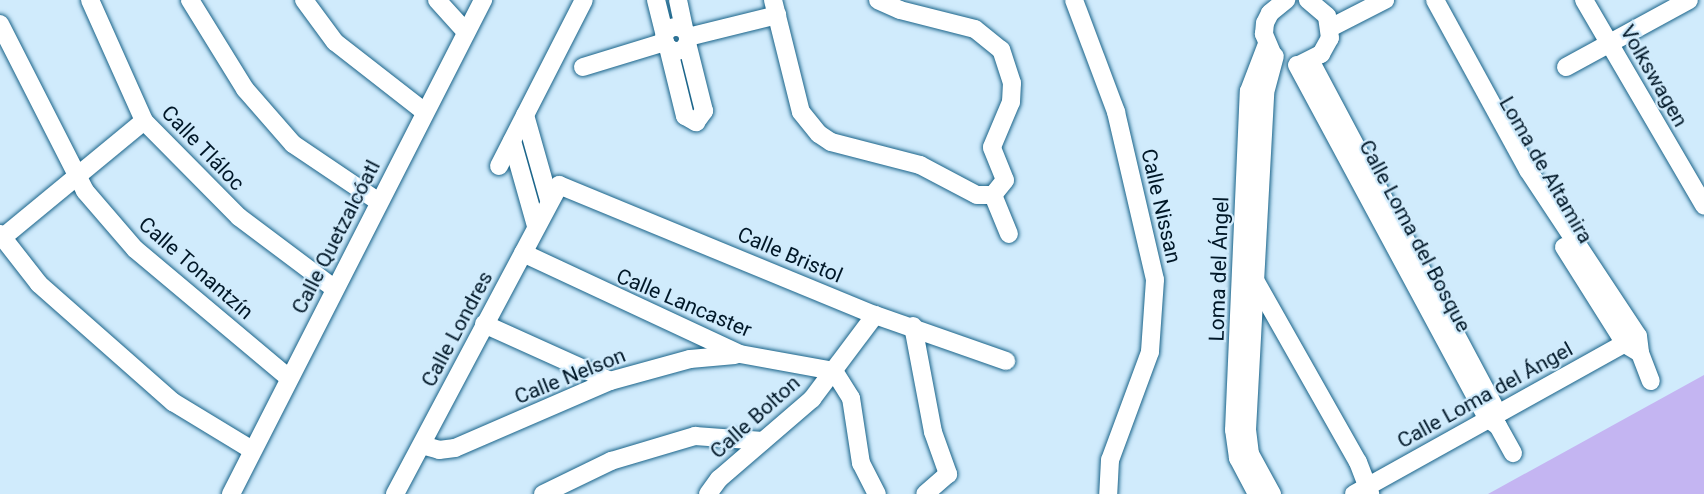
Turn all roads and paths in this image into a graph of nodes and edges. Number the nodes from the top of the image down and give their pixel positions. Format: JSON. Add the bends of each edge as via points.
{"nodes":[{"id":1,"x":90,"y":0,"type":"edge"},
{"id":2,"x":190,"y":0,"type":"edge"},
{"id":3,"x":304,"y":0,"type":"edge"},
{"id":4,"x":438,"y":0,"type":"edge"},
{"id":5,"x":483,"y":0,"type":"edge"},
{"id":6,"x":584,"y":0,"type":"edge"},
{"id":7,"x":656,"y":0,"type":"edge"},
{"id":8,"x":678,"y":0,"type":"edge"},
{"id":9,"x":878,"y":0,"type":"edge"},
{"id":10,"x":1074,"y":0,"type":"edge"},
{"id":11,"x":1308,"y":0,"type":"edge"},
{"id":12,"x":1358,"y":0,"type":"edge"},
{"id":13,"x":1385,"y":0,"type":"edge"},
{"id":14,"x":1424,"y":0,"type":"edge"},
{"id":15,"x":1435,"y":0,"type":"edge"},
{"id":16,"x":1584,"y":0,"type":"edge"},
{"id":17,"x":1689,"y":0,"type":"edge"},
{"id":18,"x":1280,"y":2,"type":"edge"},
{"id":19,"x":775,"y":8,"type":"edge"},
{"id":20,"x":1329,"y":22,"type":"junction"},
{"id":21,"x":0,"y":24,"type":"edge"},
{"id":22,"x":466,"y":32,"type":"junction"},
{"id":23,"x":686,"y":36,"type":"junction"},
{"id":24,"x":666,"y":42,"type":"junction"},
{"id":25,"x":1610,"y":43,"type":"junction"},
{"id":26,"x":1271,"y":50,"type":"junction"},
{"id":27,"x":1304,"y":63,"type":"junction"},
{"id":28,"x":583,"y":67,"type":"dead end"},
{"id":29,"x":1566,"y":67,"type":"dead end"},
{"id":30,"x":425,"y":112,"type":"junction"},
{"id":31,"x":525,"y":115,"type":"junction"},
{"id":32,"x":144,"y":122,"type":"junction"},
{"id":33,"x":512,"y":141,"type":"junction"},
{"id":34,"x":499,"y":166,"type":"dead end"},
{"id":35,"x":79,"y":178,"type":"junction"},
{"id":36,"x":554,"y":193,"type":"junction"},
{"id":37,"x":993,"y":195,"type":"junction"},
{"id":38,"x":379,"y":202,"type":"junction"},
{"id":39,"x":1704,"y":205,"type":"edge"},
{"id":40,"x":536,"y":226,"type":"junction"},
{"id":41,"x":1009,"y":234,"type":"dead end"},
{"id":42,"x":1,"y":236,"type":"edge"},
{"id":43,"x":523,"y":253,"type":"junction"},
{"id":44,"x":1248,"y":282,"type":"junction"},
{"id":45,"x":335,"y":289,"type":"junction"},
{"id":46,"x":875,"y":315,"type":"junction"},
{"id":47,"x":484,"y":324,"type":"junction"},
{"id":48,"x":913,"y":326,"type":"junction"},
{"id":49,"x":694,"y":335,"type":"junction"},
{"id":50,"x":938,"y":336,"type":"junction"},
{"id":51,"x":1277,"y":339,"type":"junction"},
{"id":52,"x":1245,"y":342,"type":"junction"},
{"id":53,"x":1634,"y":344,"type":"junction"},
{"id":54,"x":740,"y":354,"type":"junction"},
{"id":55,"x":690,"y":359,"type":"junction"},
{"id":56,"x":920,"y":359,"type":"junction"},
{"id":57,"x":1006,"y":361,"type":"dead end"},
{"id":58,"x":834,"y":371,"type":"junction"},
{"id":59,"x":289,"y":378,"type":"junction"},
{"id":60,"x":610,"y":381,"type":"junction"},
{"id":61,"x":1651,"y":381,"type":"dead end"},
{"id":62,"x":1494,"y":420,"type":"junction"},
{"id":63,"x":762,"y":441,"type":"junction"},
{"id":64,"x":422,"y":445,"type":"junction"},
{"id":65,"x":252,"y":450,"type":"junction"},
{"id":66,"x":1513,"y":453,"type":"dead end"},
{"id":67,"x":1365,"y":491,"type":"edge"},
{"id":68,"x":231,"y":494,"type":"edge"},
{"id":69,"x":395,"y":494,"type":"edge"},
{"id":70,"x":543,"y":494,"type":"edge"},
{"id":71,"x":708,"y":494,"type":"edge"},
{"id":72,"x":877,"y":494,"type":"edge"},
{"id":73,"x":925,"y":494,"type":"edge"},
{"id":74,"x":1108,"y":494,"type":"edge"},
{"id":75,"x":1257,"y":494,"type":"edge"},
{"id":76,"x":1272,"y":494,"type":"edge"}],
"edges":[{"from":1,"to":32,"type":"street","name":"Calle Tláloc"},
{"from":2,"to":38,"type":"street","via":[[245,89],[293,144]]},
{"from":3,"to":30,"type":"street","via":[[335,42]]},
{"from":4,"to":22,"type":"street"},
{"from":5,"to":22,"type":"street","name":"Calle Quetzalcóatl"},
{"from":6,"to":31,"type":"street"},
{"from":7,"to":24,"type":"street"},
{"from":8,"to":23,"type":"street"},
{"from":9,"to":37,"type":"street","via":[[900,10],[975,29],[1001,50],[1009,64],[1011,102],[992,147],[1005,180]]},
{"from":10,"to":74,"type":"street","name":"Calle Nissan","via":[[1116,112],[1154,271],[1150,352],[1110,460]]},
{"from":11,"to":20,"type":"street"},
{"from":12,"to":20,"type":"street"},
{"from":13,"to":20,"type":"street"},
{"from":14,"to":53,"type":"street","name":"Loma de Altamira","via":[[1518,175]]},
{"from":15,"to":53,"type":"street","via":[[1528,170]]},
{"from":16,"to":25,"type":"street","name":"Volkswagen"},
{"from":17,"to":25,"type":"street"},
{"from":18,"to":26,"type":"street","name":"Loma del Ángel","via":[[1265,23]]},
{"from":19,"to":23,"type":"street"},
{"from":19,"to":37,"type":"street","via":[[801,112],[819,134],[831,142],[920,165],[977,195]]},
{"from":20,"to":27,"type":"street","via":[[1327,47]]},
{"from":21,"to":35,"type":"street","name":"Calle Tonantzín"},
{"from":22,"to":30,"type":"street","name":"Calle Quetzalcóatl"},
{"from":23,"to":24,"type":"street","via":[[680,50]]},
{"from":23,"to":24,"type":"street","via":[[705,111],[696,122],[685,116]]},
{"from":24,"to":28,"type":"street"},
{"from":25,"to":29,"type":"street"},
{"from":25,"to":39,"type":"street","name":"Volkswagen"},
{"from":26,"to":27,"type":"street"},
{"from":26,"to":44,"type":"street","name":"Loma del Ángel","via":[[1249,91]]},
{"from":27,"to":62,"type":"street","name":"Calle Loma del Bosque"},
{"from":30,"to":38,"type":"street","name":"Calle Quetzalcóatl"},
{"from":31,"to":33,"type":"street"},
{"from":31,"to":36,"type":"street"},
{"from":32,"to":35,"type":"street"},
{"from":32,"to":45,"type":"street","name":"Calle Tláloc","via":[[239,217]]},
{"from":33,"to":34,"type":"street"},
{"from":33,"to":40,"type":"street"},
{"from":35,"to":42,"type":"street"},
{"from":35,"to":59,"type":"street","name":"Calle Tonantzín","via":[[135,249]]},
{"from":36,"to":40,"type":"street","name":"Calle Londres"},
{"from":36,"to":46,"type":"street","name":"Calle Bristol"},
{"from":37,"to":41,"type":"street"},
{"from":38,"to":45,"type":"street","name":"Calle Quetzalcóatl"},
{"from":40,"to":43,"type":"street","name":"Calle Londres"},
{"from":42,"to":65,"type":"street","via":[[39,284],[172,402]]},
{"from":43,"to":47,"type":"street","name":"Calle Londres"},
{"from":43,"to":49,"type":"street","name":"Calle Lancaster"},
{"from":44,"to":51,"type":"street"},
{"from":44,"to":52,"type":"street","name":"Loma del Ángel"},
{"from":44,"to":67,"type":"street"},
{"from":45,"to":59,"type":"street","name":"Calle Quetzalcóatl"},
{"from":46,"to":48,"type":"street","name":"Calle Bristol"},
{"from":46,"to":58,"type":"street","name":"Calle Bolton"},
{"from":47,"to":60,"type":"street"},
{"from":47,"to":64,"type":"street","name":"Calle Londres"},
{"from":48,"to":50,"type":"street","name":"Calle Bristol"},
{"from":48,"to":56,"type":"street"},
{"from":49,"to":54,"type":"street","name":"Calle Lancaster"},
{"from":49,"to":55,"type":"street"},
{"from":50,"to":56,"type":"street"},
{"from":50,"to":57,"type":"street","name":"Calle Bristol"},
{"from":51,"to":52,"type":"street"},
{"from":51,"to":67,"type":"street"},
{"from":52,"to":75,"type":"street","name":"Loma del Ángel","via":[[1234,444]]},
{"from":52,"to":76,"type":"street","name":"Loma del Ángel","via":[[1248,443]]},
{"from":53,"to":61,"type":"street","name":"Loma de Altamira"},
{"from":53,"to":62,"type":"street","name":"Calle Loma del Ángel"},
{"from":54,"to":55,"type":"street","name":"Calle Nelson"},
{"from":54,"to":58,"type":"street","name":"Calle Lancaster"},
{"from":55,"to":60,"type":"street","name":"Calle Nelson"},
{"from":56,"to":73,"type":"street","via":[[933,432],[948,474]]},
{"from":58,"to":63,"type":"street","name":"Calle Bolton","via":[[791,420]]},
{"from":58,"to":72,"type":"street","via":[[851,398],[861,463]]},
{"from":59,"to":65,"type":"street","name":"Calle Quetzalcóatl"},
{"from":60,"to":64,"type":"street","name":"Calle Nelson","via":[[455,448],[439,450]]},
{"from":62,"to":66,"type":"street","name":"Calle Loma del Bosque"},
{"from":62,"to":67,"type":"street","name":"Calle Loma del Ángel"},
{"from":63,"to":70,"type":"street","via":[[695,436],[611,461]]},
{"from":63,"to":71,"type":"street","name":"Calle Bolton","via":[[719,479]]},
{"from":64,"to":69,"type":"street","name":"Calle Londres"},
{"from":65,"to":68,"type":"street","name":"Calle Quetzalcóatl"}]}
